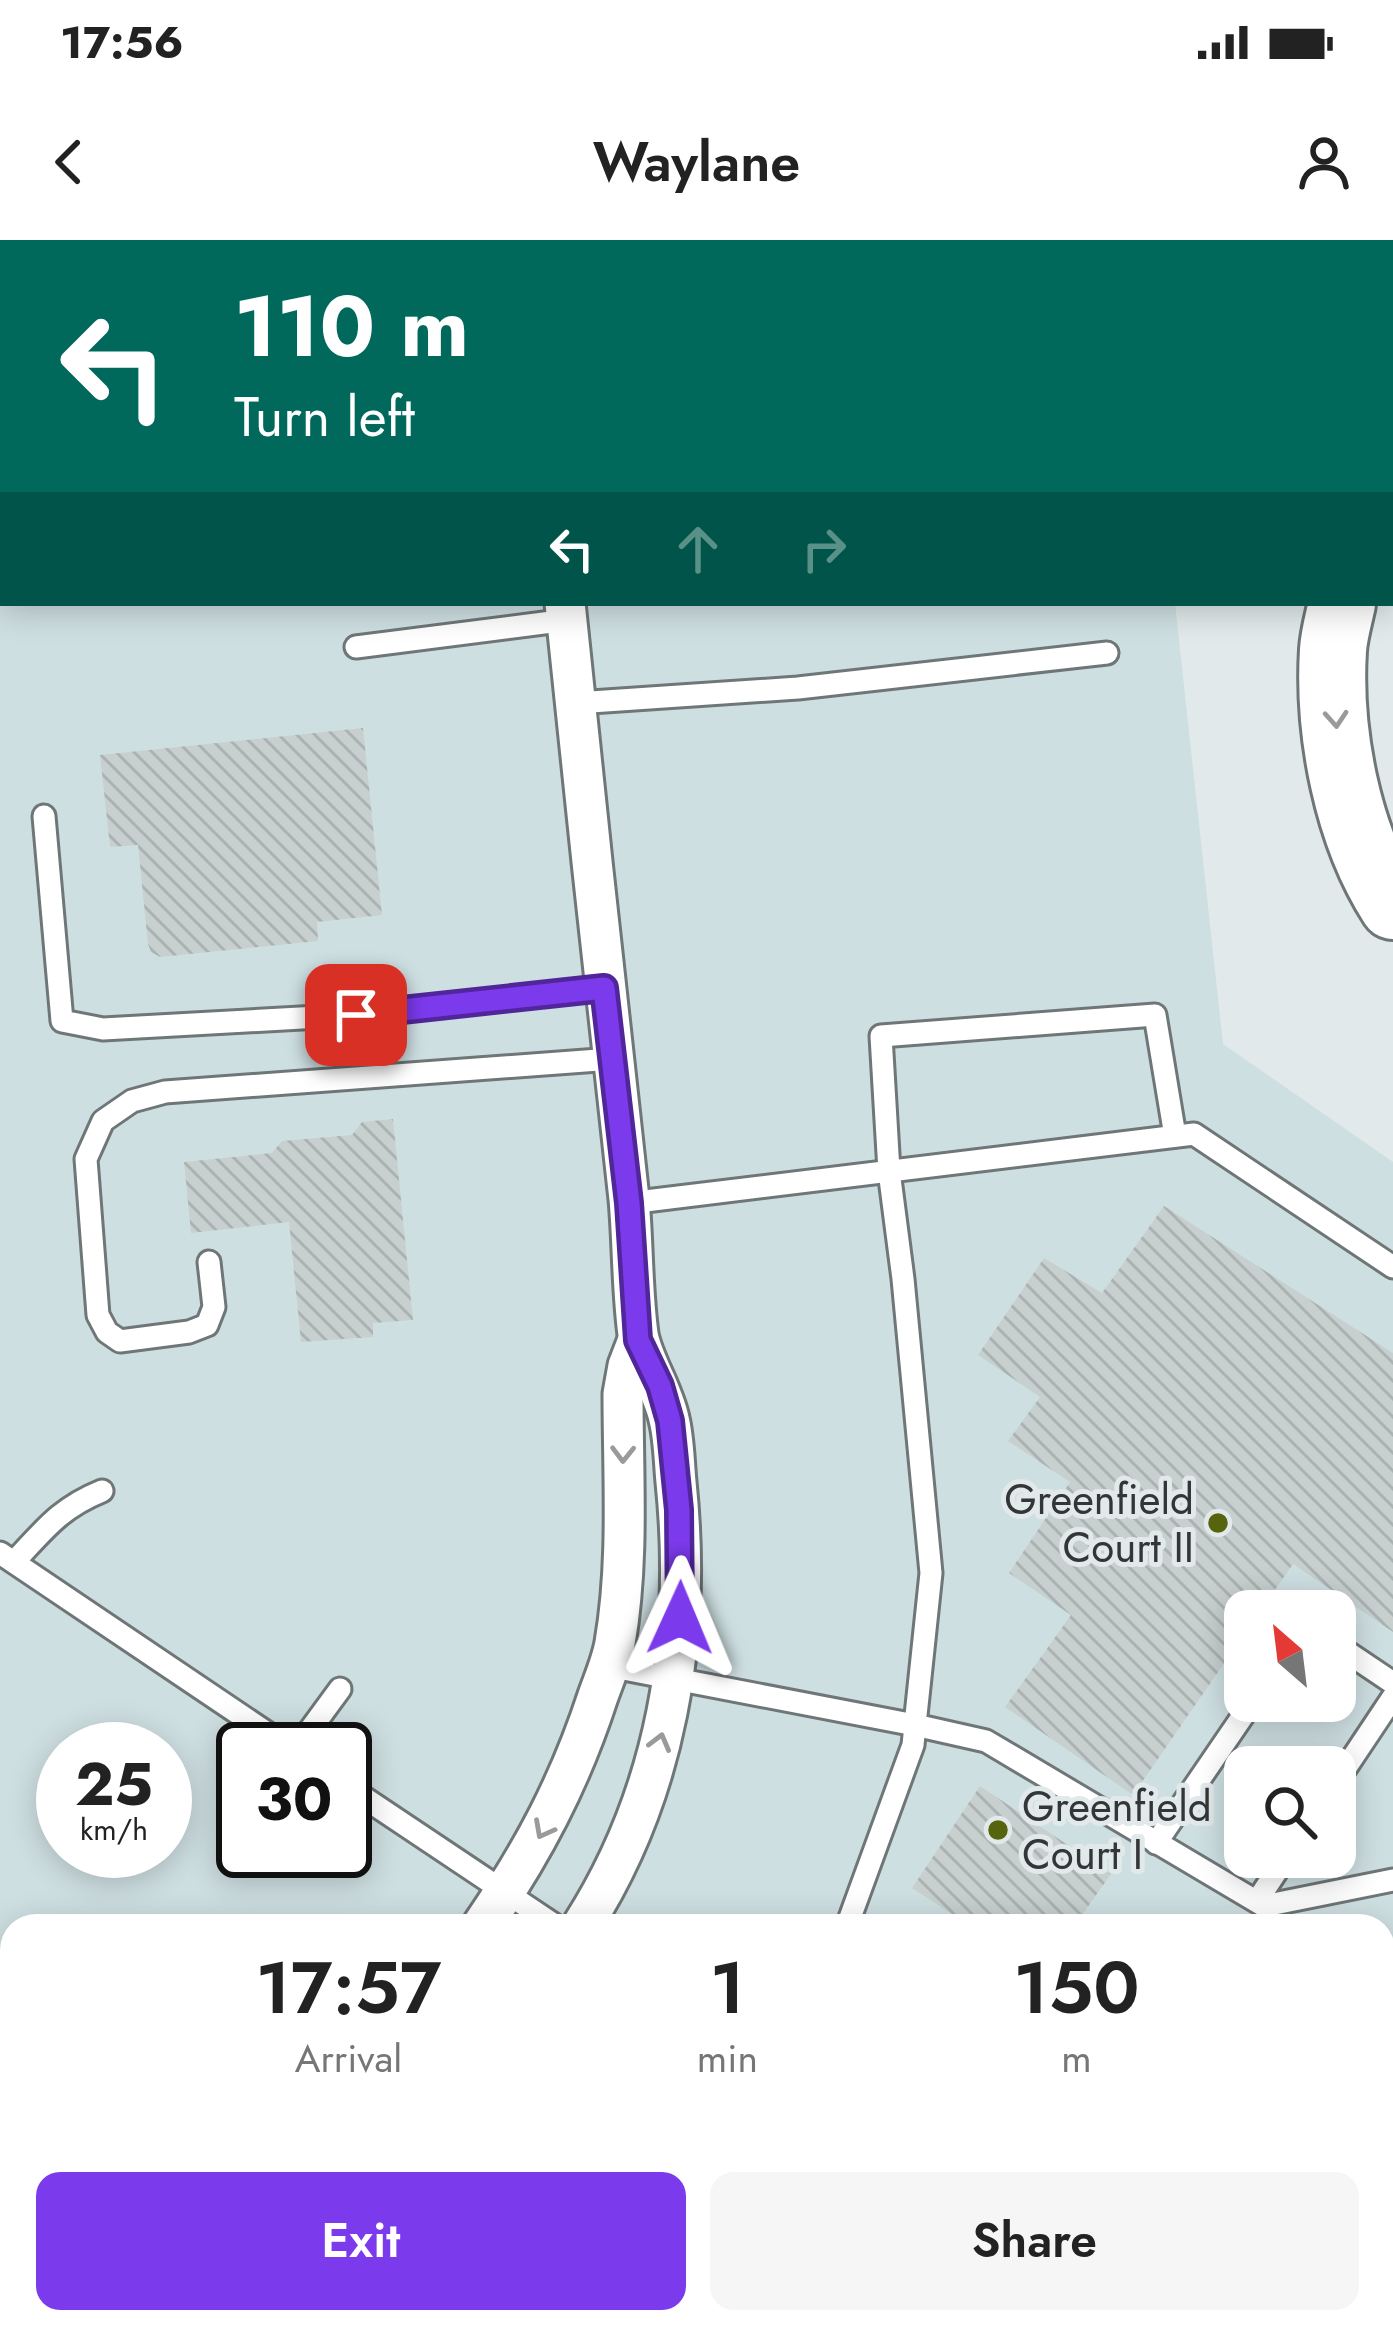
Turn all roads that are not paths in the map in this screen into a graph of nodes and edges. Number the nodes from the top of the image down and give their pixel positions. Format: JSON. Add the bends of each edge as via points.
{"nodes":[{"id":1,"x":1341,"y":606,"type":"edge"},
{"id":2,"x":566,"y":611,"type":"edge"},
{"id":3,"x":356,"y":647,"type":"dead end"},
{"id":4,"x":1107,"y":653,"type":"dead end"},
{"id":5,"x":576,"y":703,"type":"junction"},
{"id":6,"x":44,"y":816,"type":"dead end"},
{"id":7,"x":1393,"y":905,"type":"edge"},
{"id":8,"x":604,"y":988,"type":"junction"},
{"id":9,"x":612,"y":1059,"type":"junction"},
{"id":10,"x":1175,"y":1136,"type":"junction"},
{"id":11,"x":889,"y":1171,"type":"junction"},
{"id":12,"x":629,"y":1203,"type":"junction"},
{"id":13,"x":209,"y":1262,"type":"dead end"},
{"id":14,"x":1393,"y":1267,"type":"edge"},
{"id":15,"x":638,"y":1340,"type":"junction"},
{"id":16,"x":102,"y":1491,"type":"dead end"},
{"id":17,"x":7,"y":1558,"type":"edge"},
{"id":18,"x":1356,"y":1658,"type":"edge"},
{"id":19,"x":608,"y":1666,"type":"junction"},
{"id":20,"x":673,"y":1681,"type":"junction"},
{"id":21,"x":1393,"y":1684,"type":"edge"},
{"id":22,"x":340,"y":1689,"type":"dead end"},
{"id":23,"x":1393,"y":1697,"type":"edge"},
{"id":24,"x":253,"y":1722,"type":"edge"},
{"id":25,"x":314,"y":1722,"type":"edge"},
{"id":26,"x":1239,"y":1722,"type":"edge"},
{"id":27,"x":915,"y":1725,"type":"junction"},
{"id":28,"x":1356,"y":1752,"type":"edge"},
{"id":29,"x":372,"y":1803,"type":"edge"},
{"id":30,"x":1156,"y":1843,"type":"junction"},
{"id":31,"x":1272,"y":1878,"type":"edge"},
{"id":32,"x":1393,"y":1880,"type":"edge"},
{"id":33,"x":505,"y":1893,"type":"junction"},
{"id":34,"x":1257,"y":1901,"type":"junction"},
{"id":35,"x":490,"y":1914,"type":"edge"},
{"id":36,"x":537,"y":1914,"type":"edge"},
{"id":37,"x":590,"y":1914,"type":"edge"},
{"id":38,"x":851,"y":1914,"type":"edge"}],
"edges":[{"from":1,"to":7,"type":"highway","one_way":true,"via":[[1333,649],[1343,778],[1358,839]]},
{"from":2,"to":3,"type":"lane"},
{"from":2,"to":5,"type":"street"},
{"from":4,"to":5,"type":"lane"},
{"from":5,"to":8,"type":"street"},
{"from":6,"to":8,"type":"lane","via":[[62,1021],[103,1029],[332,1016]]},
{"from":8,"to":9,"type":"street"},
{"from":9,"to":12,"type":"street"},
{"from":9,"to":13,"type":"lane","via":[[165,1092],[132,1101],[103,1121],[86,1159],[98,1315],[107,1332],[120,1342],[207,1325],[214,1307]]},
{"from":10,"to":11,"type":"lane"},
{"from":10,"to":11,"type":"lane","via":[[1155,1015],[881,1036]]},
{"from":10,"to":14,"type":"lane","via":[[1194,1134]]},
{"from":11,"to":12,"type":"lane"},
{"from":11,"to":27,"type":"lane","via":[[931,1573]]},
{"from":12,"to":15,"type":"street"},
{"from":15,"to":19,"type":"street","one_way":true,"via":[[623,1394],[622,1564]]},
{"from":15,"to":20,"type":"street","via":[[670,1421],[681,1582]]},
{"from":16,"to":17,"type":"lane"},
{"from":17,"to":24,"type":"lane"},
{"from":18,"to":21,"type":"lane"},
{"from":19,"to":20,"type":"lane"},
{"from":19,"to":33,"type":"street","one_way":true,"via":[[582,1747]]},
{"from":20,"to":27,"type":"lane"},
{"from":37,"to":20,"type":"street","one_way":true,"via":[[627,1841]]},
{"from":22,"to":25,"type":"lane"},
{"from":23,"to":28,"type":"lane"},
{"from":26,"to":30,"type":"lane"},
{"from":27,"to":30,"type":"lane","via":[[986,1742]]},
{"from":27,"to":38,"type":"lane"},
{"from":29,"to":33,"type":"lane"},
{"from":30,"to":34,"type":"lane"},
{"from":31,"to":34,"type":"lane"},
{"from":32,"to":34,"type":"lane","via":[[1264,1906]]},
{"from":33,"to":35,"type":"street"},
{"from":33,"to":36,"type":"lane"}]}
